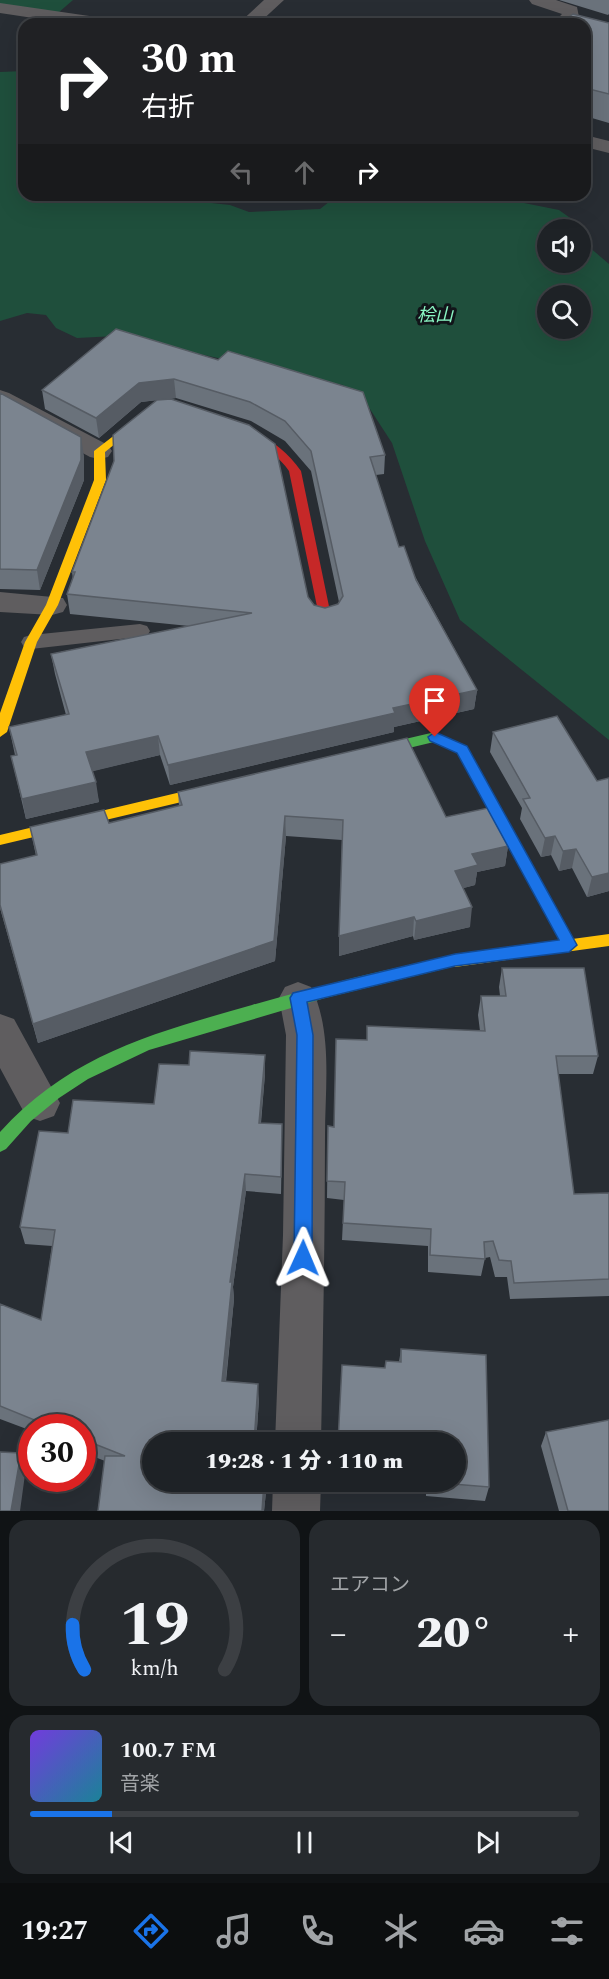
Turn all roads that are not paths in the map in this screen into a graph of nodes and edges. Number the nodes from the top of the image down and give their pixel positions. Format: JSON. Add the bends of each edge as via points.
{"nodes":[{"id":1,"x":87,"y":0,"type":"edge"},
{"id":2,"x":275,"y":0,"type":"edge"},
{"id":3,"x":538,"y":0,"type":"edge"},
{"id":4,"x":0,"y":8,"type":"edge"},
{"id":5,"x":67,"y":17,"type":"junction"},
{"id":6,"x":73,"y":18,"type":"edge"},
{"id":7,"x":254,"y":18,"type":"edge"},
{"id":8,"x":569,"y":18,"type":"edge"},
{"id":9,"x":591,"y":142,"type":"edge"},
{"id":10,"x":609,"y":147,"type":"edge"},
{"id":11,"x":0,"y":398,"type":"edge"},
{"id":12,"x":163,"y":407,"type":"edge"},
{"id":13,"x":218,"y":422,"type":"edge"},
{"id":14,"x":99,"y":451,"type":"junction"},
{"id":15,"x":0,"y":602,"type":"edge"},
{"id":16,"x":52,"y":605,"type":"junction"},
{"id":17,"x":325,"y":616,"type":"edge"},
{"id":18,"x":140,"y":631,"type":"dead end"},
{"id":19,"x":31,"y":642,"type":"junction"},
{"id":20,"x":0,"y":732,"type":"edge"},
{"id":21,"x":355,"y":756,"type":"edge"},
{"id":22,"x":240,"y":783,"type":"edge"},
{"id":23,"x":0,"y":840,"type":"edge"},
{"id":24,"x":608,"y":944,"type":"edge"},
{"id":25,"x":569,"y":945,"type":"junction"},
{"id":26,"x":298,"y":998,"type":"junction"},
{"id":27,"x":0,"y":1031,"type":"edge"},
{"id":28,"x":40,"y":1103,"type":"junction"},
{"id":29,"x":0,"y":1144,"type":"edge"},
{"id":30,"x":298,"y":1432,"type":"edge"},
{"id":31,"x":297,"y":1492,"type":"edge"},
{"id":32,"x":296,"y":1511,"type":"edge"}],
"edges":[{"from":1,"to":5,"type":"street"},
{"from":2,"to":7,"type":"street"},
{"from":3,"to":8,"type":"street","via":[[571,11]]},
{"from":4,"to":5,"type":"street"},
{"from":5,"to":6,"type":"street"},
{"from":9,"to":10,"type":"street"},
{"from":11,"to":14,"type":"street"},
{"from":12,"to":14,"type":"street","via":[[151,410]]},
{"from":13,"to":17,"type":"street","via":[[260,436],[288,458],[295,471]]},
{"from":14,"to":16,"type":"street","via":[[100,480]]},
{"from":15,"to":16,"type":"street"},
{"from":16,"to":19,"type":"street"},
{"from":18,"to":19,"type":"lane"},
{"from":19,"to":20,"type":"street"},
{"from":21,"to":25,"type":"street","via":[[435,737],[462,750]]},
{"from":22,"to":23,"type":"street"},
{"from":24,"to":25,"type":"street"},
{"from":25,"to":26,"type":"street","via":[[455,960]]},
{"from":26,"to":28,"type":"street","via":[[138,1045],[84,1073]]},
{"from":26,"to":30,"type":"street","via":[[305,1035]]},
{"from":27,"to":28,"type":"street"},
{"from":28,"to":29,"type":"street"},
{"from":31,"to":32,"type":"street"}]}
